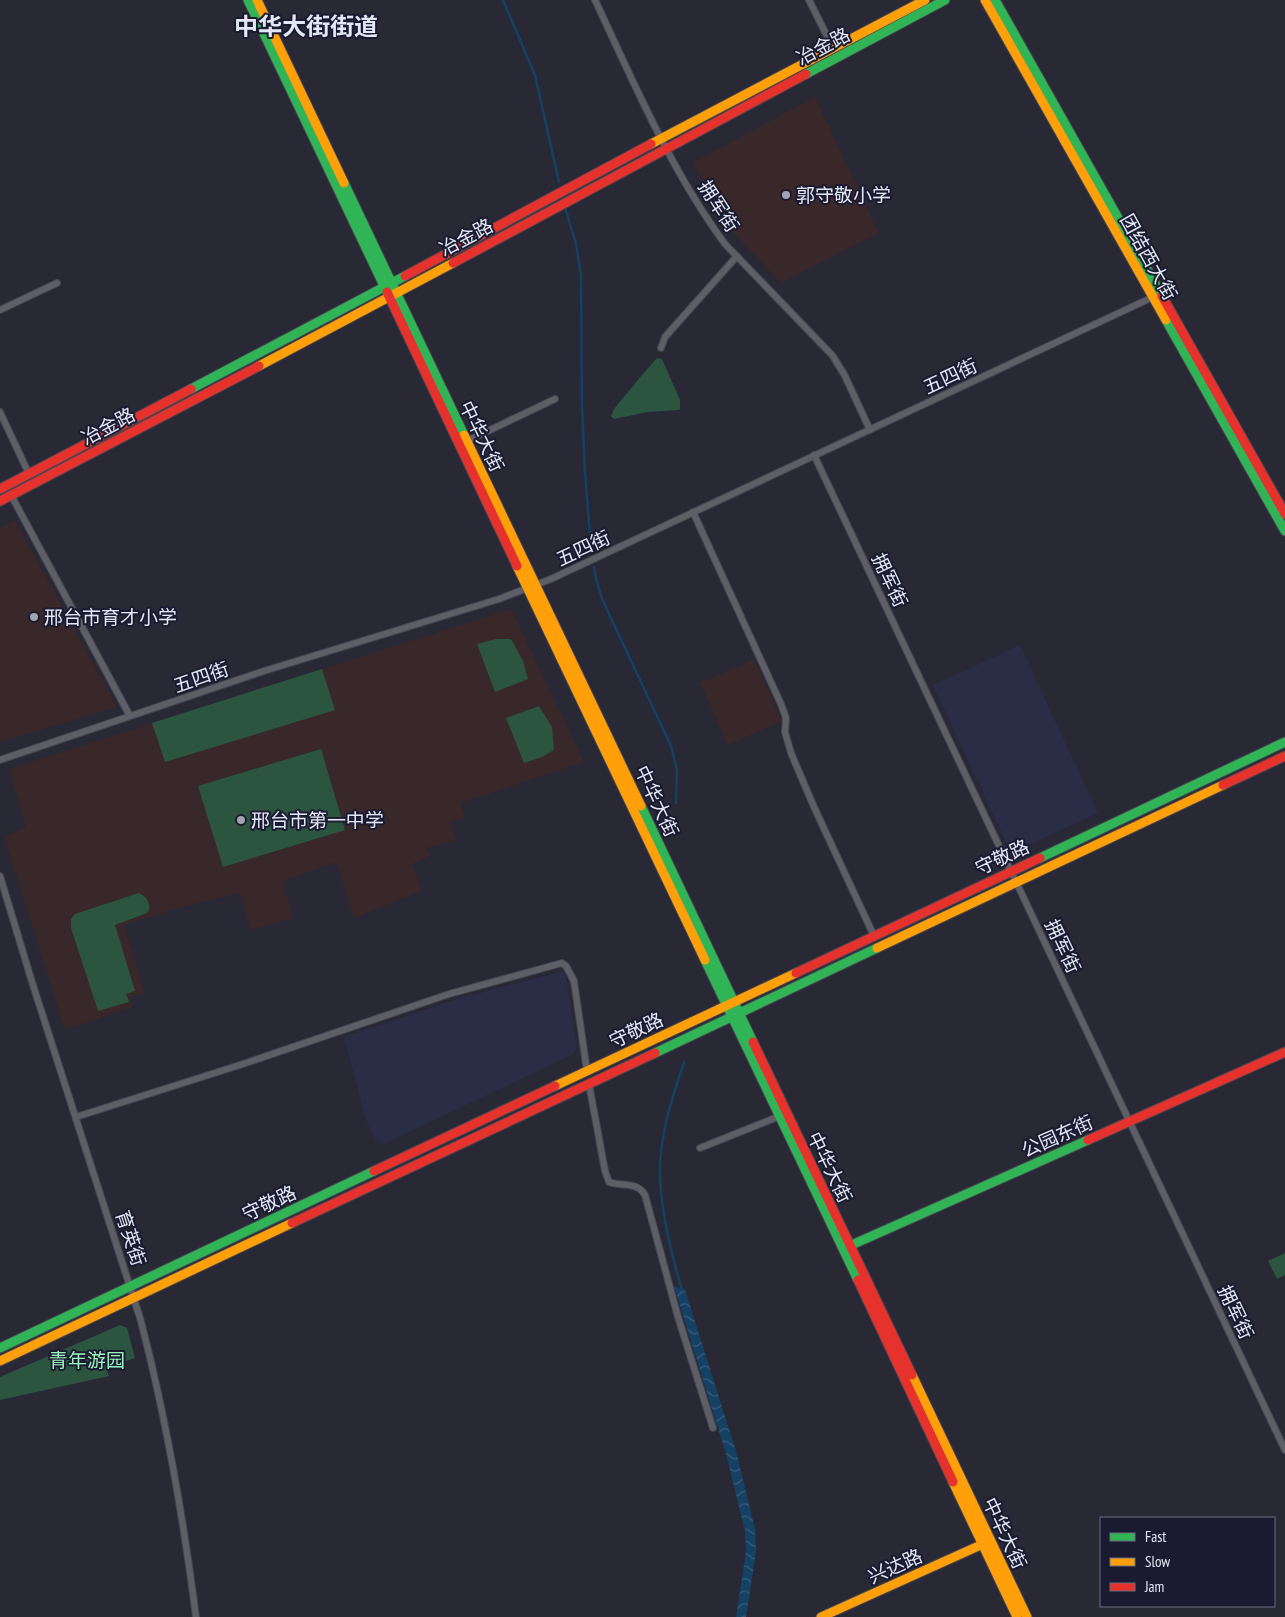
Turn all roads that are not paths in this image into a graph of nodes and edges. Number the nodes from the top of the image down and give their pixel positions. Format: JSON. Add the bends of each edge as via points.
{"nodes":[{"id":1,"x":248,"y":0,"type":"edge"},
{"id":2,"x":257,"y":0,"type":"edge"},
{"id":3,"x":595,"y":0,"type":"edge"},
{"id":4,"x":809,"y":0,"type":"edge"},
{"id":5,"x":925,"y":0,"type":"edge"},
{"id":6,"x":945,"y":0,"type":"edge"},
{"id":7,"x":985,"y":0,"type":"edge"},
{"id":8,"x":995,"y":0,"type":"edge"},
{"id":9,"x":834,"y":48,"type":"junction"},
{"id":10,"x":661,"y":139,"type":"junction"},
{"id":11,"x":666,"y":148,"type":"junction"},
{"id":12,"x":737,"y":256,"type":"junction"},
{"id":13,"x":57,"y":284,"type":"dead end"},
{"id":14,"x":388,"y":286,"type":"junction"},
{"id":15,"x":393,"y":295,"type":"junction"},
{"id":16,"x":1153,"y":297,"type":"junction"},
{"id":17,"x":0,"y":310,"type":"edge"},
{"id":18,"x":661,"y":348,"type":"dead end"},
{"id":19,"x":555,"y":399,"type":"dead end"},
{"id":20,"x":0,"y":412,"type":"edge"},
{"id":21,"x":870,"y":430,"type":"junction"},
{"id":22,"x":467,"y":441,"type":"junction"},
{"id":23,"x":814,"y":456,"type":"junction"},
{"id":24,"x":29,"y":474,"type":"junction"},
{"id":25,"x":0,"y":489,"type":"edge"},
{"id":26,"x":11,"y":495,"type":"junction"},
{"id":27,"x":0,"y":501,"type":"edge"},
{"id":28,"x":693,"y":512,"type":"junction"},
{"id":29,"x":1285,"y":514,"type":"edge"},
{"id":30,"x":1285,"y":531,"type":"edge"},
{"id":31,"x":532,"y":587,"type":"junction"},
{"id":32,"x":130,"y":716,"type":"junction"},
{"id":33,"x":1285,"y":742,"type":"edge"},
{"id":34,"x":1285,"y":756,"type":"edge"},
{"id":35,"x":0,"y":760,"type":"edge"},
{"id":36,"x":1011,"y":871,"type":"junction"},
{"id":37,"x":0,"y":876,"type":"edge"},
{"id":38,"x":1016,"y":883,"type":"junction"},
{"id":39,"x":874,"y":936,"type":"junction"},
{"id":40,"x":730,"y":1004,"type":"junction"},
{"id":41,"x":736,"y":1015,"type":"junction"},
{"id":42,"x":1285,"y":1052,"type":"edge"},
{"id":43,"x":586,"y":1071,"type":"junction"},
{"id":44,"x":589,"y":1084,"type":"junction"},
{"id":45,"x":780,"y":1116,"type":"junction"},
{"id":46,"x":76,"y":1117,"type":"junction"},
{"id":47,"x":1129,"y":1122,"type":"junction"},
{"id":48,"x":700,"y":1148,"type":"dead end"},
{"id":49,"x":847,"y":1247,"type":"junction"},
{"id":50,"x":130,"y":1286,"type":"junction"},
{"id":51,"x":134,"y":1298,"type":"junction"},
{"id":52,"x":1,"y":1345,"type":"edge"},
{"id":53,"x":2,"y":1360,"type":"edge"},
{"id":54,"x":713,"y":1428,"type":"dead end"},
{"id":55,"x":1285,"y":1450,"type":"edge"},
{"id":56,"x":983,"y":1544,"type":"junction"},
{"id":57,"x":196,"y":1617,"type":"edge"},
{"id":58,"x":821,"y":1617,"type":"edge"},
{"id":59,"x":1017,"y":1617,"type":"edge"},
{"id":60,"x":1026,"y":1617,"type":"edge"}],
"edges":[{"from":1,"to":14,"type":"street","name":"中华大街"},
{"from":2,"to":14,"type":"street","name":"中华大街"},
{"from":3,"to":10,"type":"street","name":"拥军街"},
{"from":4,"to":9,"type":"street"},
{"from":5,"to":9,"type":"street","name":"冶金路"},
{"from":6,"to":11,"type":"street","name":"冶金路"},
{"from":7,"to":16,"type":"street","name":"团结西大街"},
{"from":8,"to":29,"type":"street","name":"团结西大街"},
{"from":9,"to":10,"type":"street","name":"冶金路"},
{"from":10,"to":11,"type":"street","name":"拥军街"},
{"from":10,"to":14,"type":"street","name":"冶金路"},
{"from":11,"to":12,"type":"street","name":"拥军街","via":[[712,226]]},
{"from":11,"to":15,"type":"street","name":"冶金路"},
{"from":12,"to":18,"type":"street","via":[[665,337]]},
{"from":12,"to":21,"type":"street","name":"拥军街","via":[[832,355]]},
{"from":13,"to":17,"type":"street"},
{"from":14,"to":15,"type":"street","name":"中华大街"},
{"from":14,"to":24,"type":"street","name":"冶金路"},
{"from":15,"to":22,"type":"street","name":"中华大街"},
{"from":15,"to":26,"type":"street","name":"冶金路"},
{"from":15,"to":31,"type":"street","name":"中华大街"},
{"from":16,"to":21,"type":"street","name":"五四街"},
{"from":16,"to":30,"type":"street","name":"团结西大街"},
{"from":19,"to":22,"type":"street"},
{"from":20,"to":24,"type":"street"},
{"from":21,"to":23,"type":"street","name":"五四街"},
{"from":22,"to":31,"type":"street","name":"中华大街"},
{"from":23,"to":28,"type":"street","name":"五四街"},
{"from":23,"to":36,"type":"street","name":"拥军街"},
{"from":24,"to":25,"type":"street","name":"冶金路"},
{"from":26,"to":27,"type":"street","name":"冶金路"},
{"from":26,"to":32,"type":"street"},
{"from":28,"to":31,"type":"street","name":"五四街"},
{"from":28,"to":39,"type":"street","via":[[781,704],[791,753]]},
{"from":31,"to":32,"type":"street","name":"五四街"},
{"from":31,"to":40,"type":"street","name":"中华大街"},
{"from":32,"to":35,"type":"street","name":"五四街"},
{"from":33,"to":36,"type":"street","name":"守敬路"},
{"from":34,"to":38,"type":"street","name":"守敬路"},
{"from":36,"to":38,"type":"street","name":"拥军街"},
{"from":36,"to":39,"type":"street","name":"守敬路"},
{"from":37,"to":46,"type":"street","name":"育英街"},
{"from":38,"to":41,"type":"street","name":"守敬路"},
{"from":38,"to":47,"type":"street","name":"拥军街"},
{"from":39,"to":40,"type":"street","name":"守敬路"},
{"from":40,"to":41,"type":"street","name":"中华大街"},
{"from":40,"to":43,"type":"street","name":"守敬路"},
{"from":41,"to":44,"type":"street","name":"守敬路"},
{"from":41,"to":45,"type":"street","name":"中华大街"},
{"from":41,"to":49,"type":"street","name":"中华大街"},
{"from":42,"to":47,"type":"street","name":"公园东街"},
{"from":43,"to":46,"type":"street","via":[[574,981],[562,963],[440,997]]},
{"from":43,"to":50,"type":"street","name":"守敬路"},
{"from":44,"to":51,"type":"street","name":"守敬路"},
{"from":44,"to":54,"type":"street","via":[[606,1176],[615,1184],[634,1185],[645,1195],[678,1317]]},
{"from":45,"to":48,"type":"street"},
{"from":45,"to":49,"type":"street","name":"中华大街"},
{"from":46,"to":50,"type":"street","name":"育英街"},
{"from":47,"to":49,"type":"street","name":"公园东街"},
{"from":47,"to":55,"type":"street","name":"拥军街"},
{"from":49,"to":56,"type":"street","name":"中华大街"},
{"from":49,"to":60,"type":"street","name":"中华大街"},
{"from":50,"to":51,"type":"street","name":"育英街"},
{"from":50,"to":52,"type":"street","name":"守敬路"},
{"from":51,"to":53,"type":"street","name":"守敬路"},
{"from":51,"to":57,"type":"street","name":"育英街","via":[[173,1466]]},
{"from":52,"to":53,"type":"street"},
{"from":56,"to":58,"type":"street","name":"兴达路"},
{"from":56,"to":59,"type":"street","name":"中华大街"}]}
